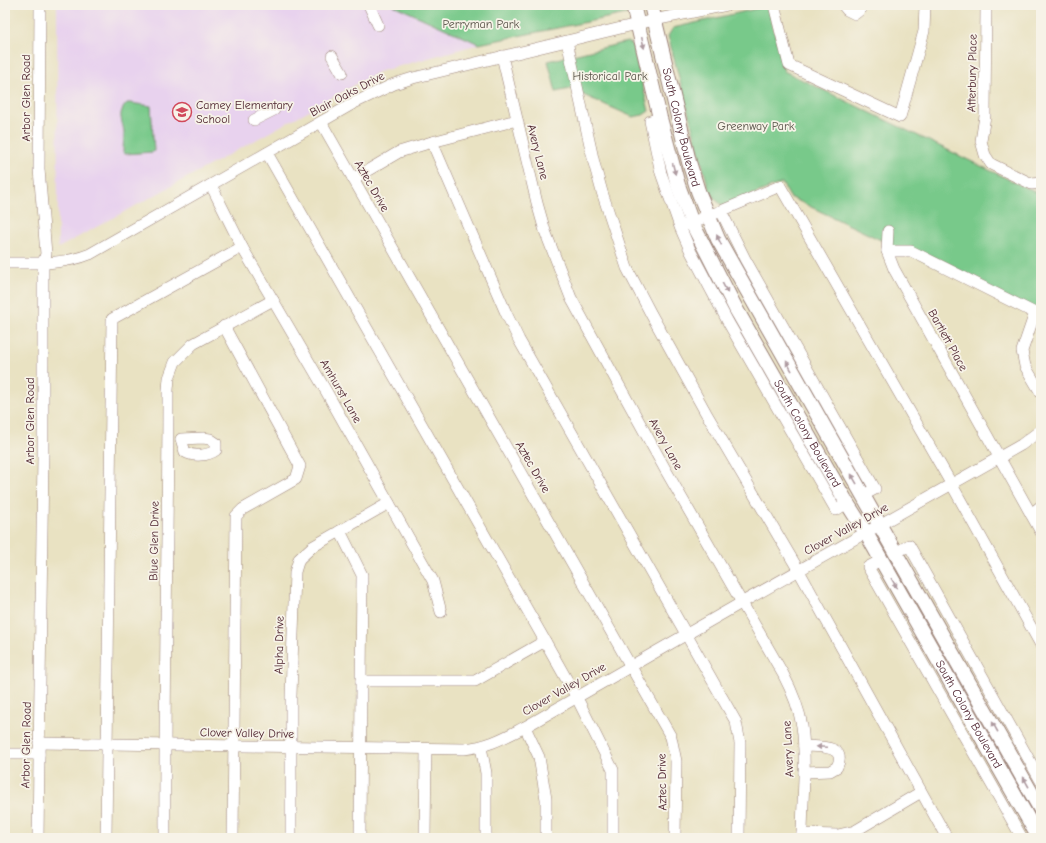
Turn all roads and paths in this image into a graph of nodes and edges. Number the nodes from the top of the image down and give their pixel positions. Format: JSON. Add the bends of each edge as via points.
{"nodes":[{"id":1,"x":40,"y":5,"type":"edge"},
{"id":2,"x":369,"y":5,"type":"edge"},
{"id":3,"x":633,"y":5,"type":"edge"},
{"id":4,"x":651,"y":5,"type":"edge"},
{"id":5,"x":728,"y":5,"type":"edge"},
{"id":6,"x":774,"y":5,"type":"edge"},
{"id":7,"x":843,"y":5,"type":"edge"},
{"id":8,"x":925,"y":5,"type":"edge"},
{"id":9,"x":986,"y":5,"type":"edge"},
{"id":10,"x":859,"y":9,"type":"edge"},
{"id":11,"x":654,"y":20,"type":"junction"},
{"id":12,"x":638,"y":24,"type":"junction"},
{"id":13,"x":378,"y":25,"type":"dead end"},
{"id":14,"x":567,"y":41,"type":"junction"},
{"id":15,"x":332,"y":56,"type":"dead end"},
{"id":16,"x":502,"y":56,"type":"junction"},
{"id":17,"x":342,"y":73,"type":"dead end"},
{"id":18,"x":274,"y":110,"type":"dead end"},
{"id":19,"x":254,"y":120,"type":"dead end"},
{"id":20,"x":517,"y":120,"type":"junction"},
{"id":21,"x":321,"y":122,"type":"junction"},
{"id":22,"x":432,"y":142,"type":"junction"},
{"id":23,"x":267,"y":153,"type":"junction"},
{"id":24,"x":353,"y":179,"type":"junction"},
{"id":25,"x":1041,"y":183,"type":"edge"},
{"id":26,"x":211,"y":185,"type":"junction"},
{"id":27,"x":715,"y":214,"type":"junction"},
{"id":28,"x":686,"y":225,"type":"junction"},
{"id":29,"x":888,"y":231,"type":"dead end"},
{"id":30,"x":242,"y":247,"type":"junction"},
{"id":31,"x":887,"y":251,"type":"junction"},
{"id":32,"x":5,"y":263,"type":"edge"},
{"id":33,"x":43,"y":263,"type":"junction"},
{"id":34,"x":273,"y":300,"type":"junction"},
{"id":35,"x":224,"y":326,"type":"junction"},
{"id":36,"x":1041,"y":393,"type":"edge"},
{"id":37,"x":1041,"y":430,"type":"edge"},
{"id":38,"x":168,"y":439,"type":"junction"},
{"id":39,"x":181,"y":439,"type":"dead end"},
{"id":40,"x":999,"y":458,"type":"junction"},
{"id":41,"x":952,"y":485,"type":"junction"},
{"id":42,"x":389,"y":503,"type":"junction"},
{"id":43,"x":1041,"y":506,"type":"edge"},
{"id":44,"x":1031,"y":514,"type":"junction"},
{"id":45,"x":881,"y":525,"type":"junction"},
{"id":46,"x":340,"y":531,"type":"junction"},
{"id":47,"x":1041,"y":532,"type":"edge"},
{"id":48,"x":866,"y":533,"type":"junction"},
{"id":49,"x":896,"y":553,"type":"junction"},
{"id":50,"x":881,"y":560,"type":"junction"},
{"id":51,"x":799,"y":571,"type":"junction"},
{"id":52,"x":741,"y":603,"type":"junction"},
{"id":53,"x":441,"y":612,"type":"dead end"},
{"id":54,"x":687,"y":634,"type":"junction"},
{"id":55,"x":545,"y":641,"type":"junction"},
{"id":56,"x":1041,"y":645,"type":"edge"},
{"id":57,"x":631,"y":666,"type":"junction"},
{"id":58,"x":361,"y":681,"type":"junction"},
{"id":59,"x":577,"y":698,"type":"junction"},
{"id":60,"x":525,"y":727,"type":"junction"},
{"id":61,"x":106,"y":744,"type":"junction"},
{"id":62,"x":164,"y":745,"type":"junction"},
{"id":63,"x":234,"y":746,"type":"junction"},
{"id":64,"x":804,"y":746,"type":"junction"},
{"id":65,"x":291,"y":747,"type":"junction"},
{"id":66,"x":481,"y":747,"type":"junction"},
{"id":67,"x":39,"y":748,"type":"junction"},
{"id":68,"x":361,"y":748,"type":"junction"},
{"id":69,"x":426,"y":749,"type":"junction"},
{"id":70,"x":5,"y":754,"type":"edge"},
{"id":71,"x":1026,"y":754,"type":"junction"},
{"id":72,"x":1014,"y":761,"type":"junction"},
{"id":73,"x":1000,"y":769,"type":"junction"},
{"id":74,"x":804,"y":772,"type":"junction"},
{"id":75,"x":987,"y":777,"type":"junction"},
{"id":76,"x":1041,"y":781,"type":"edge"},
{"id":77,"x":921,"y":792,"type":"junction"},
{"id":78,"x":1041,"y":810,"type":"edge"},
{"id":79,"x":802,"y":836,"type":"edge"},
{"id":80,"x":38,"y":838,"type":"edge"},
{"id":81,"x":106,"y":838,"type":"edge"},
{"id":82,"x":165,"y":838,"type":"edge"},
{"id":83,"x":233,"y":838,"type":"edge"},
{"id":84,"x":291,"y":838,"type":"edge"},
{"id":85,"x":360,"y":838,"type":"edge"},
{"id":86,"x":425,"y":838,"type":"edge"},
{"id":87,"x":486,"y":838,"type":"edge"},
{"id":88,"x":546,"y":838,"type":"edge"},
{"id":89,"x":613,"y":838,"type":"edge"},
{"id":90,"x":675,"y":838,"type":"edge"},
{"id":91,"x":739,"y":838,"type":"edge"},
{"id":92,"x":947,"y":838,"type":"edge"},
{"id":93,"x":1022,"y":838,"type":"edge"},
{"id":94,"x":1039,"y":838,"type":"edge"}],
"edges":[{"from":1,"to":33,"type":"street","name":"Arbor Glen Road","via":[[39,169],[46,254]]},
{"from":2,"to":13,"type":"street"},
{"from":3,"to":12,"type":"main road","name":"South Colony Boulevard"},
{"from":4,"to":11,"type":"main road","name":"South Colony Boulevard"},
{"from":5,"to":11,"type":"street","name":"Blair Oaks Drive"},
{"from":6,"to":8,"type":"street","via":[[789,65],[900,118],[924,32]]},
{"from":7,"to":10,"type":"street","via":[[846,10]]},
{"from":9,"to":25,"type":"street","name":"Atterbury Place","via":[[985,116],[981,141],[985,155],[991,164],[1032,184]]},
{"from":11,"to":12,"type":"street","name":"Blair Oaks Drive"},
{"from":11,"to":27,"type":"main road","name":"South Colony Boulevard","via":[[689,162]]},
{"from":12,"to":14,"type":"street","name":"Blair Oaks Drive"},
{"from":12,"to":28,"type":"main road","name":"South Colony Boulevard","one_way":true},
{"from":14,"to":16,"type":"street","name":"Blair Oaks Drive"},
{"from":14,"to":51,"type":"street","via":[[602,192],[628,268],[650,314]]},
{"from":15,"to":17,"type":"street"},
{"from":16,"to":20,"type":"street","name":"Avery Lane"},
{"from":16,"to":21,"type":"street","name":"Blair Oaks Drive","via":[[394,84]]},
{"from":18,"to":19,"type":"street"},
{"from":20,"to":22,"type":"street"},
{"from":20,"to":52,"type":"street","name":"Avery Lane","via":[[545,231],[572,298]]},
{"from":21,"to":23,"type":"street","name":"Blair Oaks Drive"},
{"from":21,"to":24,"type":"street","name":"Aztec Drive"},
{"from":22,"to":24,"type":"street","via":[[399,152]]},
{"from":22,"to":54,"type":"street","via":[[519,340]]},
{"from":23,"to":26,"type":"street","name":"Blair Oaks Drive"},
{"from":23,"to":55,"type":"street"},
{"from":24,"to":57,"type":"street","name":"Aztec Drive"},
{"from":26,"to":30,"type":"street","name":"Amhurst Lane"},
{"from":26,"to":33,"type":"street","name":"Blair Oaks Drive","via":[[90,254]]},
{"from":27,"to":28,"type":"street"},
{"from":27,"to":41,"type":"street","via":[[780,186]]},
{"from":27,"to":45,"type":"main road","name":"South Colony Boulevard","via":[[718,239],[730,264]]},
{"from":28,"to":48,"type":"main road","name":"South Colony Boulevard"},
{"from":29,"to":31,"type":"street","name":"Bartlett Place"},
{"from":30,"to":34,"type":"street","name":"Amhurst Lane"},
{"from":30,"to":61,"type":"street","via":[[112,319]]},
{"from":31,"to":36,"type":"street","via":[[910,251],[1035,313],[1022,351],[1025,366]]},
{"from":31,"to":40,"type":"street","name":"Bartlett Place","via":[[894,269]]},
{"from":32,"to":33,"type":"street","name":"Blair Oaks Drive"},
{"from":33,"to":67,"type":"street","name":"Arbor Glen Road"},
{"from":34,"to":35,"type":"street","name":"Blue Glen Drive"},
{"from":34,"to":42,"type":"street","name":"Amhurst Lane"},
{"from":35,"to":38,"type":"street","name":"Blue Glen Drive","via":[[192,344],[175,362],[169,378]]},
{"from":35,"to":63,"type":"street","via":[[300,466],[296,479],[243,509],[236,516]]},
{"from":37,"to":40,"type":"street","name":"Clover Valley Drive"},
{"from":38,"to":39,"type":"street"},
{"from":38,"to":62,"type":"street","name":"Blue Glen Drive"},
{"from":40,"to":41,"type":"street","name":"Clover Valley Drive"},
{"from":40,"to":44,"type":"street","name":"Bartlett Place"},
{"from":41,"to":45,"type":"street","name":"Clover Valley Drive"},
{"from":41,"to":56,"type":"street"},
{"from":42,"to":46,"type":"street","name":"Alpha Drive"},
{"from":42,"to":53,"type":"street","name":"Amhurst Lane","via":[[433,581]]},
{"from":43,"to":44,"type":"street"},
{"from":44,"to":47,"type":"street","name":"Bartlett Place"},
{"from":45,"to":48,"type":"street","name":"Clover Valley Drive"},
{"from":45,"to":49,"type":"main road","name":"South Colony Boulevard"},
{"from":46,"to":58,"type":"street","via":[[362,575]]},
{"from":46,"to":65,"type":"street","name":"Alpha Drive","via":[[306,552],[299,559],[294,572]]},
{"from":48,"to":50,"type":"main road","name":"South Colony Boulevard"},
{"from":48,"to":51,"type":"street","name":"Clover Valley Drive"},
{"from":49,"to":71,"type":"street","via":[[909,546]]},
{"from":72,"to":49,"type":"main road","name":"South Colony Boulevard","one_way":true},
{"from":50,"to":73,"type":"main road","name":"South Colony Boulevard","one_way":true},
{"from":50,"to":75,"type":"street","via":[[868,567]]},
{"from":51,"to":52,"type":"street","name":"Clover Valley Drive"},
{"from":51,"to":77,"type":"street"},
{"from":52,"to":54,"type":"street","name":"Clover Valley Drive"},
{"from":52,"to":64,"type":"street","name":"Avery Lane","via":[[791,689],[802,726]]},
{"from":54,"to":57,"type":"street","name":"Clover Valley Drive"},
{"from":54,"to":91,"type":"street","via":[[736,722],[740,743]]},
{"from":55,"to":58,"type":"street","via":[[475,681]]},
{"from":55,"to":59,"type":"street"},
{"from":57,"to":59,"type":"street","name":"Clover Valley Drive"},
{"from":57,"to":90,"type":"street","name":"Aztec Drive","via":[[664,723],[674,747]]},
{"from":58,"to":68,"type":"street"},
{"from":59,"to":60,"type":"street","name":"Clover Valley Drive"},
{"from":59,"to":89,"type":"street","via":[[613,770]]},
{"from":60,"to":66,"type":"street","name":"Clover Valley Drive"},
{"from":60,"to":88,"type":"street","via":[[540,757],[546,799]]},
{"from":61,"to":62,"type":"street","name":"Clover Valley Drive"},
{"from":61,"to":67,"type":"street","name":"Clover Valley Drive"},
{"from":61,"to":81,"type":"street"},
{"from":62,"to":63,"type":"street","name":"Clover Valley Drive"},
{"from":62,"to":82,"type":"street","name":"Blue Glen Drive"},
{"from":63,"to":65,"type":"street","name":"Clover Valley Drive"},
{"from":63,"to":83,"type":"street"},
{"from":64,"to":74,"type":"street","name":"Avery Lane"},
{"from":74,"to":64,"type":"street","one_way":true,"via":[[830,772],[837,767],[839,760],[836,752],[830,747]]},
{"from":65,"to":68,"type":"street","name":"Clover Valley Drive"},
{"from":65,"to":84,"type":"street","name":"Alpha Drive"},
{"from":66,"to":69,"type":"street","name":"Clover Valley Drive"},
{"from":66,"to":87,"type":"street","via":[[486,773]]},
{"from":67,"to":70,"type":"street","name":"Clover Valley Drive"},
{"from":67,"to":80,"type":"street","name":"Arbor Glen Road"},
{"from":68,"to":69,"type":"street","name":"Clover Valley Drive"},
{"from":68,"to":85,"type":"street"},
{"from":69,"to":86,"type":"street"},
{"from":71,"to":72,"type":"street"},
{"from":71,"to":76,"type":"street"},
{"from":72,"to":73,"type":"main road"},
{"from":78,"to":72,"type":"main road","name":"South Colony Boulevard","one_way":true},
{"from":73,"to":75,"type":"street"},
{"from":73,"to":94,"type":"main road","name":"South Colony Boulevard"},
{"from":74,"to":79,"type":"street","name":"Avery Lane"},
{"from":75,"to":93,"type":"street"},
{"from":77,"to":79,"type":"street","via":[[854,831],[838,835]]},
{"from":77,"to":92,"type":"street"}]}
